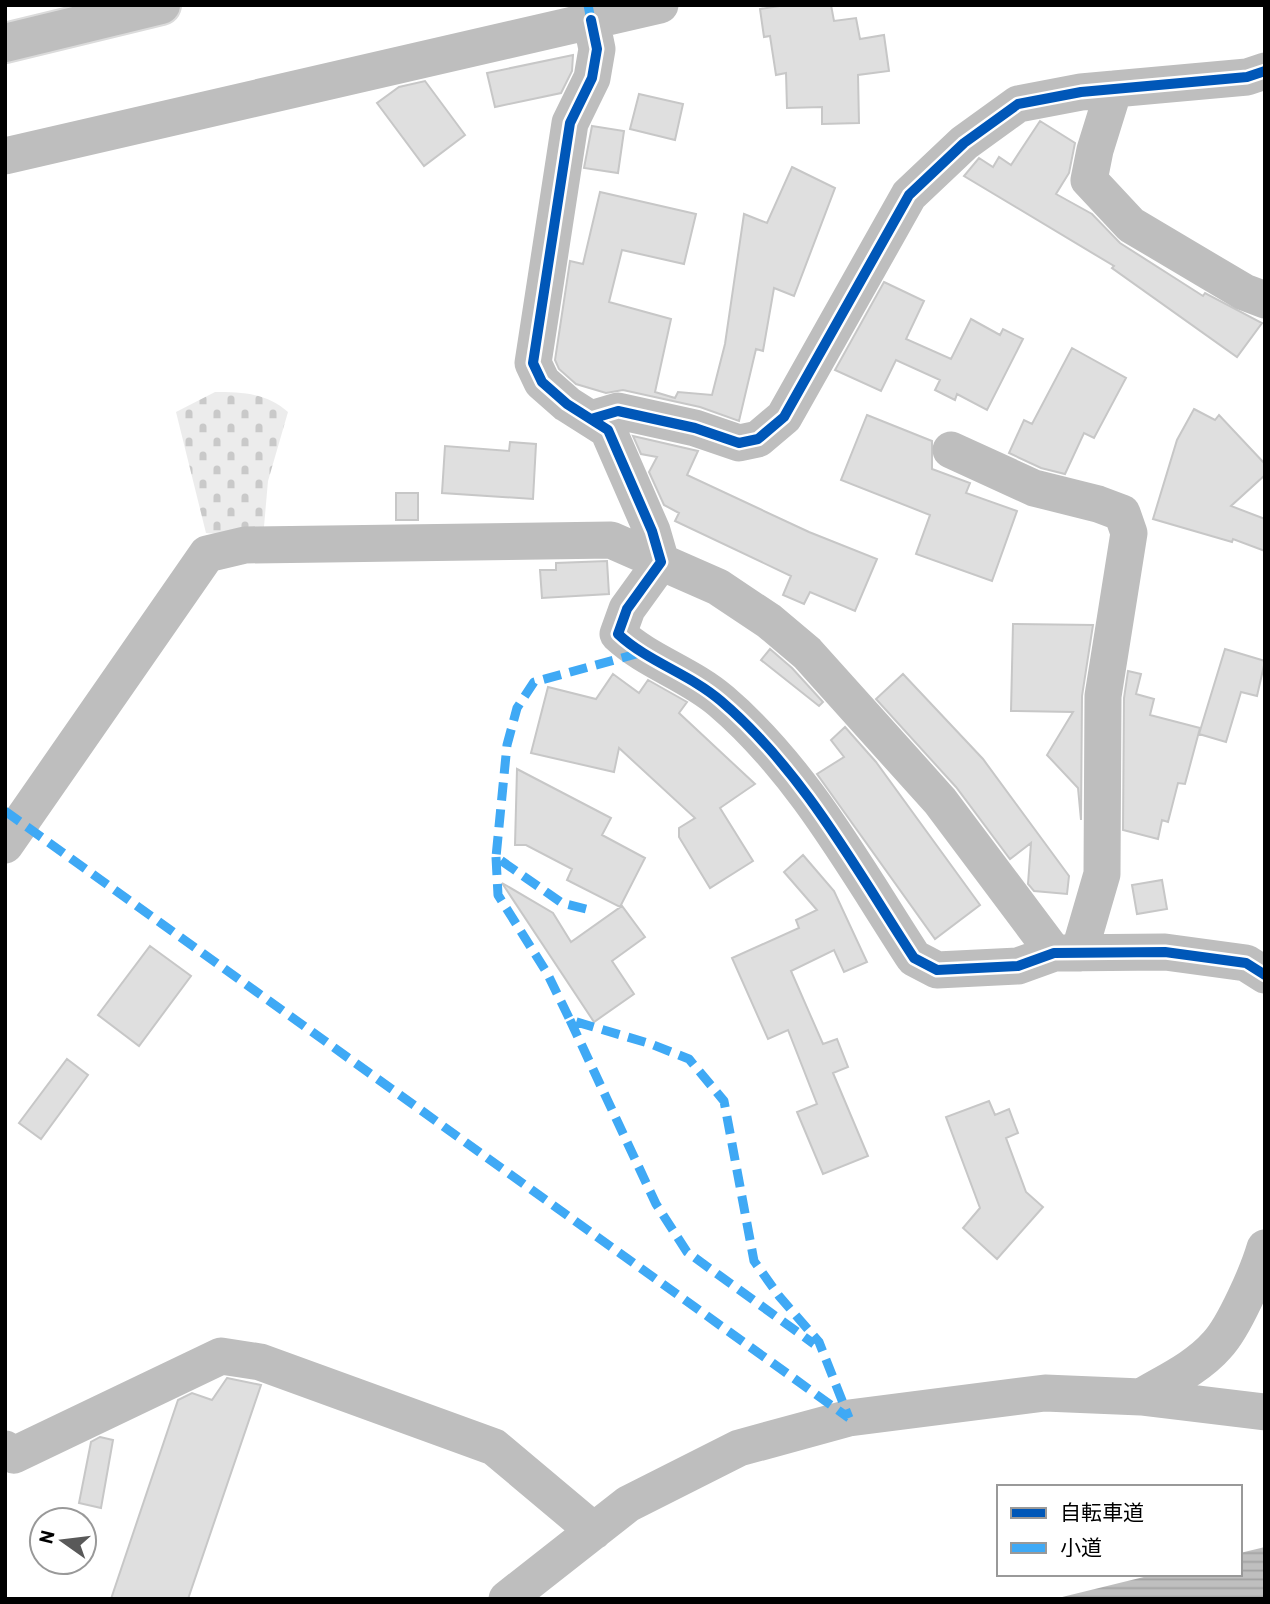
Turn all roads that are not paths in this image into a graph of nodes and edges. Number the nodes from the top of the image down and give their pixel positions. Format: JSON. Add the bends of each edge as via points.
{"nodes":[{"id":1,"x":160,"y":5,"type":"edge"},
{"id":2,"x":660,"y":5,"type":"edge"},
{"id":3,"x":591,"y":20,"type":"junction"},
{"id":4,"x":5,"y":43,"type":"edge"},
{"id":5,"x":1265,"y":71,"type":"edge"},
{"id":6,"x":1114,"y":89,"type":"junction"},
{"id":7,"x":5,"y":156,"type":"edge"},
{"id":8,"x":1265,"y":300,"type":"edge"},
{"id":9,"x":591,"y":419,"type":"junction"},
{"id":10,"x":951,"y":450,"type":"dead end"},
{"id":11,"x":661,"y":562,"type":"junction"},
{"id":12,"x":5,"y":845,"type":"edge"},
{"id":13,"x":1067,"y":953,"type":"junction"},
{"id":14,"x":1265,"y":975,"type":"edge"},
{"id":15,"x":1265,"y":1248,"type":"edge"},
{"id":16,"x":1141,"y":1397,"type":"junction"},
{"id":17,"x":1265,"y":1412,"type":"edge"},
{"id":18,"x":5,"y":1449,"type":"edge"},
{"id":19,"x":594,"y":1531,"type":"junction"},
{"id":20,"x":507,"y":1599,"type":"edge"}],
"edges":[{"from":1,"to":4,"type":"highway"},
{"from":2,"to":3,"type":"street"},
{"from":3,"to":7,"type":"street"},
{"from":3,"to":9,"type":"street","via":[[597,49],[592,78],[570,124],[533,363],[542,382]]},
{"from":5,"to":6,"type":"street","via":[[1247,77]]},
{"from":6,"to":8,"type":"street","via":[[1089,180],[1130,225]]},
{"from":6,"to":9,"type":"street","via":[[1018,104],[964,144],[909,195],[785,417],[758,439],[739,443],[618,411]]},
{"from":9,"to":11,"type":"street","via":[[608,430]]},
{"from":10,"to":13,"type":"street","via":[[1034,488],[1122,513],[1129,533],[1104,696],[1101,874]]},
{"from":11,"to":12,"type":"street","via":[[611,540],[245,545],[207,554]]},
{"from":11,"to":13,"type":"street","via":[[718,587],[807,653],[940,801]]},
{"from":11,"to":13,"type":"street","via":[[626,609],[618,634],[633,648],[720,699],[785,768],[914,958],[937,970],[1018,966]]},
{"from":13,"to":14,"type":"street","via":[[1165,952],[1246,963]]},
{"from":15,"to":16,"type":"street","via":[[1259,1269],[1218,1345]]},
{"from":16,"to":17,"type":"street"},
{"from":16,"to":19,"type":"street","via":[[1045,1393],[849,1418],[739,1448],[628,1504]]},
{"from":18,"to":19,"type":"street","via":[[15,1455],[221,1356],[260,1362],[494,1447]]},
{"from":19,"to":20,"type":"street"}]}
